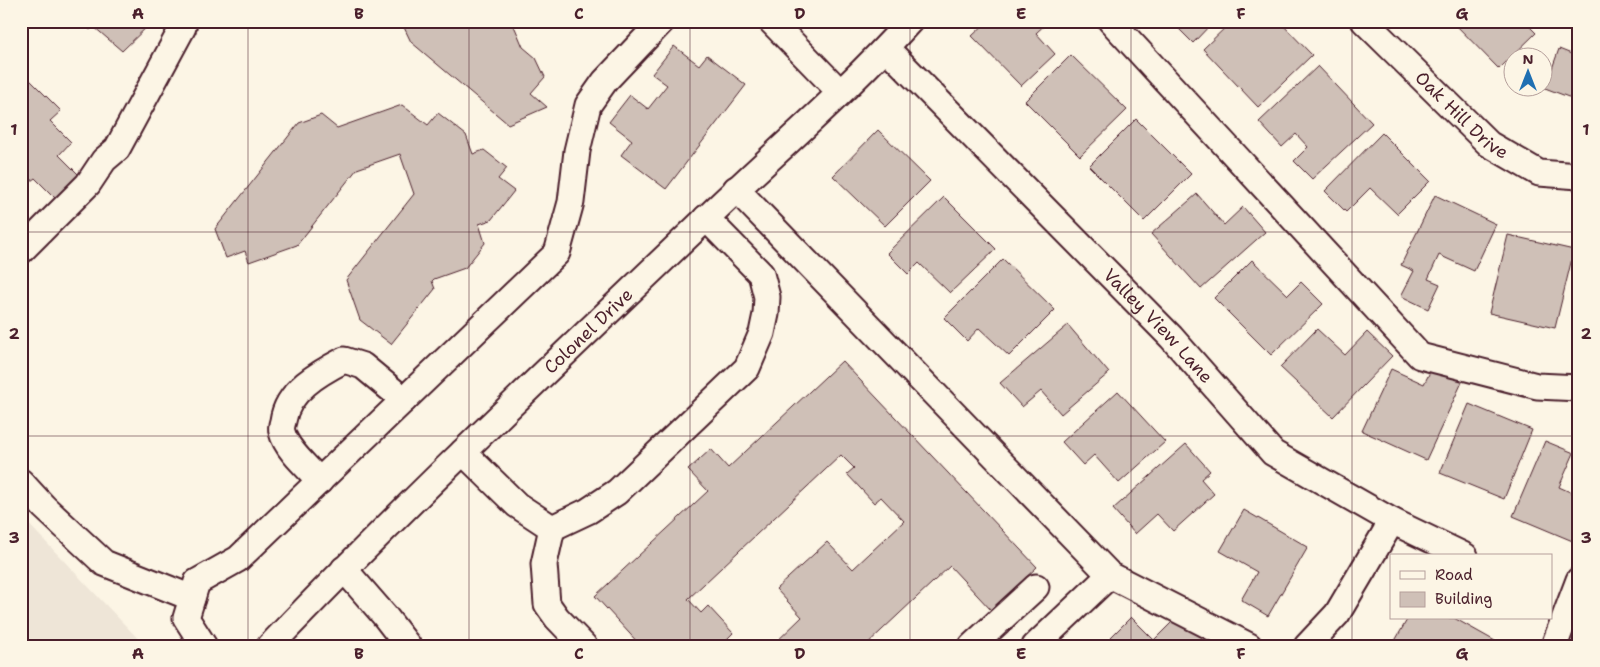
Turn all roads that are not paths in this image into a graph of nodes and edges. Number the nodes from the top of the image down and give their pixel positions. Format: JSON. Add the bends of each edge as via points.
{"nodes":[{"id":1,"x":184,"y":21,"type":"edge"},
{"id":2,"x":662,"y":21,"type":"edge"},
{"id":3,"x":771,"y":21,"type":"edge"},
{"id":4,"x":910,"y":21,"type":"edge"},
{"id":5,"x":1110,"y":21,"type":"edge"},
{"id":6,"x":1364,"y":21,"type":"edge"},
{"id":7,"x":886,"y":48,"type":"junction"},
{"id":8,"x":840,"y":92,"type":"junction"},
{"id":9,"x":1579,"y":176,"type":"edge"},
{"id":10,"x":736,"y":190,"type":"junction"},
{"id":11,"x":706,"y":218,"type":"junction"},
{"id":12,"x":21,"y":251,"type":"edge"},
{"id":13,"x":1579,"y":388,"type":"edge"},
{"id":14,"x":404,"y":400,"type":"junction"},
{"id":15,"x":463,"y":452,"type":"junction"},
{"id":16,"x":320,"y":481,"type":"junction"},
{"id":17,"x":21,"y":482,"type":"edge"},
{"id":18,"x":1392,"y":521,"type":"junction"},
{"id":19,"x":552,"y":528,"type":"junction"},
{"id":20,"x":1461,"y":554,"type":"edge"},
{"id":21,"x":344,"y":569,"type":"junction"},
{"id":22,"x":1110,"y":575,"type":"junction"},
{"id":23,"x":1579,"y":580,"type":"edge"},
{"id":24,"x":1036,"y":587,"type":"dead end"},
{"id":25,"x":192,"y":598,"type":"junction"},
{"id":26,"x":1567,"y":605,"type":"edge"},
{"id":27,"x":204,"y":646,"type":"edge"},
{"id":28,"x":270,"y":646,"type":"edge"},
{"id":29,"x":408,"y":646,"type":"edge"},
{"id":30,"x":584,"y":646,"type":"edge"},
{"id":31,"x":972,"y":646,"type":"edge"},
{"id":32,"x":1036,"y":646,"type":"edge"},
{"id":33,"x":1249,"y":646,"type":"edge"},
{"id":34,"x":1308,"y":646,"type":"edge"},
{"id":35,"x":1554,"y":646,"type":"edge"}],
"edges":[{"from":1,"to":12,"type":"street","via":[[117,149],[104,160],[88,184]]},
{"from":2,"to":14,"type":"street","via":[[605,81],[588,105],[577,151],[571,202],[557,253]]},
{"from":3,"to":8,"type":"street"},
{"from":4,"to":7,"type":"street","name":"Colonel Drive"},
{"from":5,"to":13,"type":"street","via":[[1420,356],[1537,386]]},
{"from":6,"to":9,"type":"street","name":"Oak Hill Drive","via":[[1489,144],[1539,173]]},
{"from":7,"to":8,"type":"street","name":"Colonel Drive"},
{"from":7,"to":18,"type":"street","name":"Valley View Lane","via":[[1171,337],[1273,453]]},
{"from":8,"to":10,"type":"street","name":"Colonel Drive"},
{"from":10,"to":11,"type":"street","name":"Colonel Drive"},
{"from":10,"to":22,"type":"street"},
{"from":11,"to":15,"type":"street","name":"Colonel Drive"},
{"from":11,"to":19,"type":"street","via":[[761,274],[767,297],[766,314],[762,333],[747,368],[617,492],[588,511]]},
{"from":14,"to":16,"type":"street"},
{"from":14,"to":16,"type":"street","via":[[363,366],[344,360],[322,371],[301,388],[284,411],[281,431],[289,447]]},
{"from":15,"to":19,"type":"street","via":[[517,505]]},
{"from":15,"to":21,"type":"street","name":"Colonel Drive"},
{"from":16,"to":25,"type":"street","via":[[238,559],[197,582]]},
{"from":17,"to":25,"type":"street","via":[[104,563]]},
{"from":18,"to":20,"type":"street","name":"Valley View Lane"},
{"from":18,"to":34,"type":"street","via":[[1337,614]]},
{"from":19,"to":30,"type":"street","via":[[544,564],[547,604]]},
{"from":21,"to":28,"type":"street","name":"Colonel Drive"},
{"from":21,"to":29,"type":"street"},
{"from":22,"to":32,"type":"street"},
{"from":22,"to":33,"type":"street"},
{"from":23,"to":26,"type":"street"},
{"from":24,"to":31,"type":"street"},
{"from":25,"to":27,"type":"street","via":[[186,618]]},
{"from":26,"to":35,"type":"street"}]}
